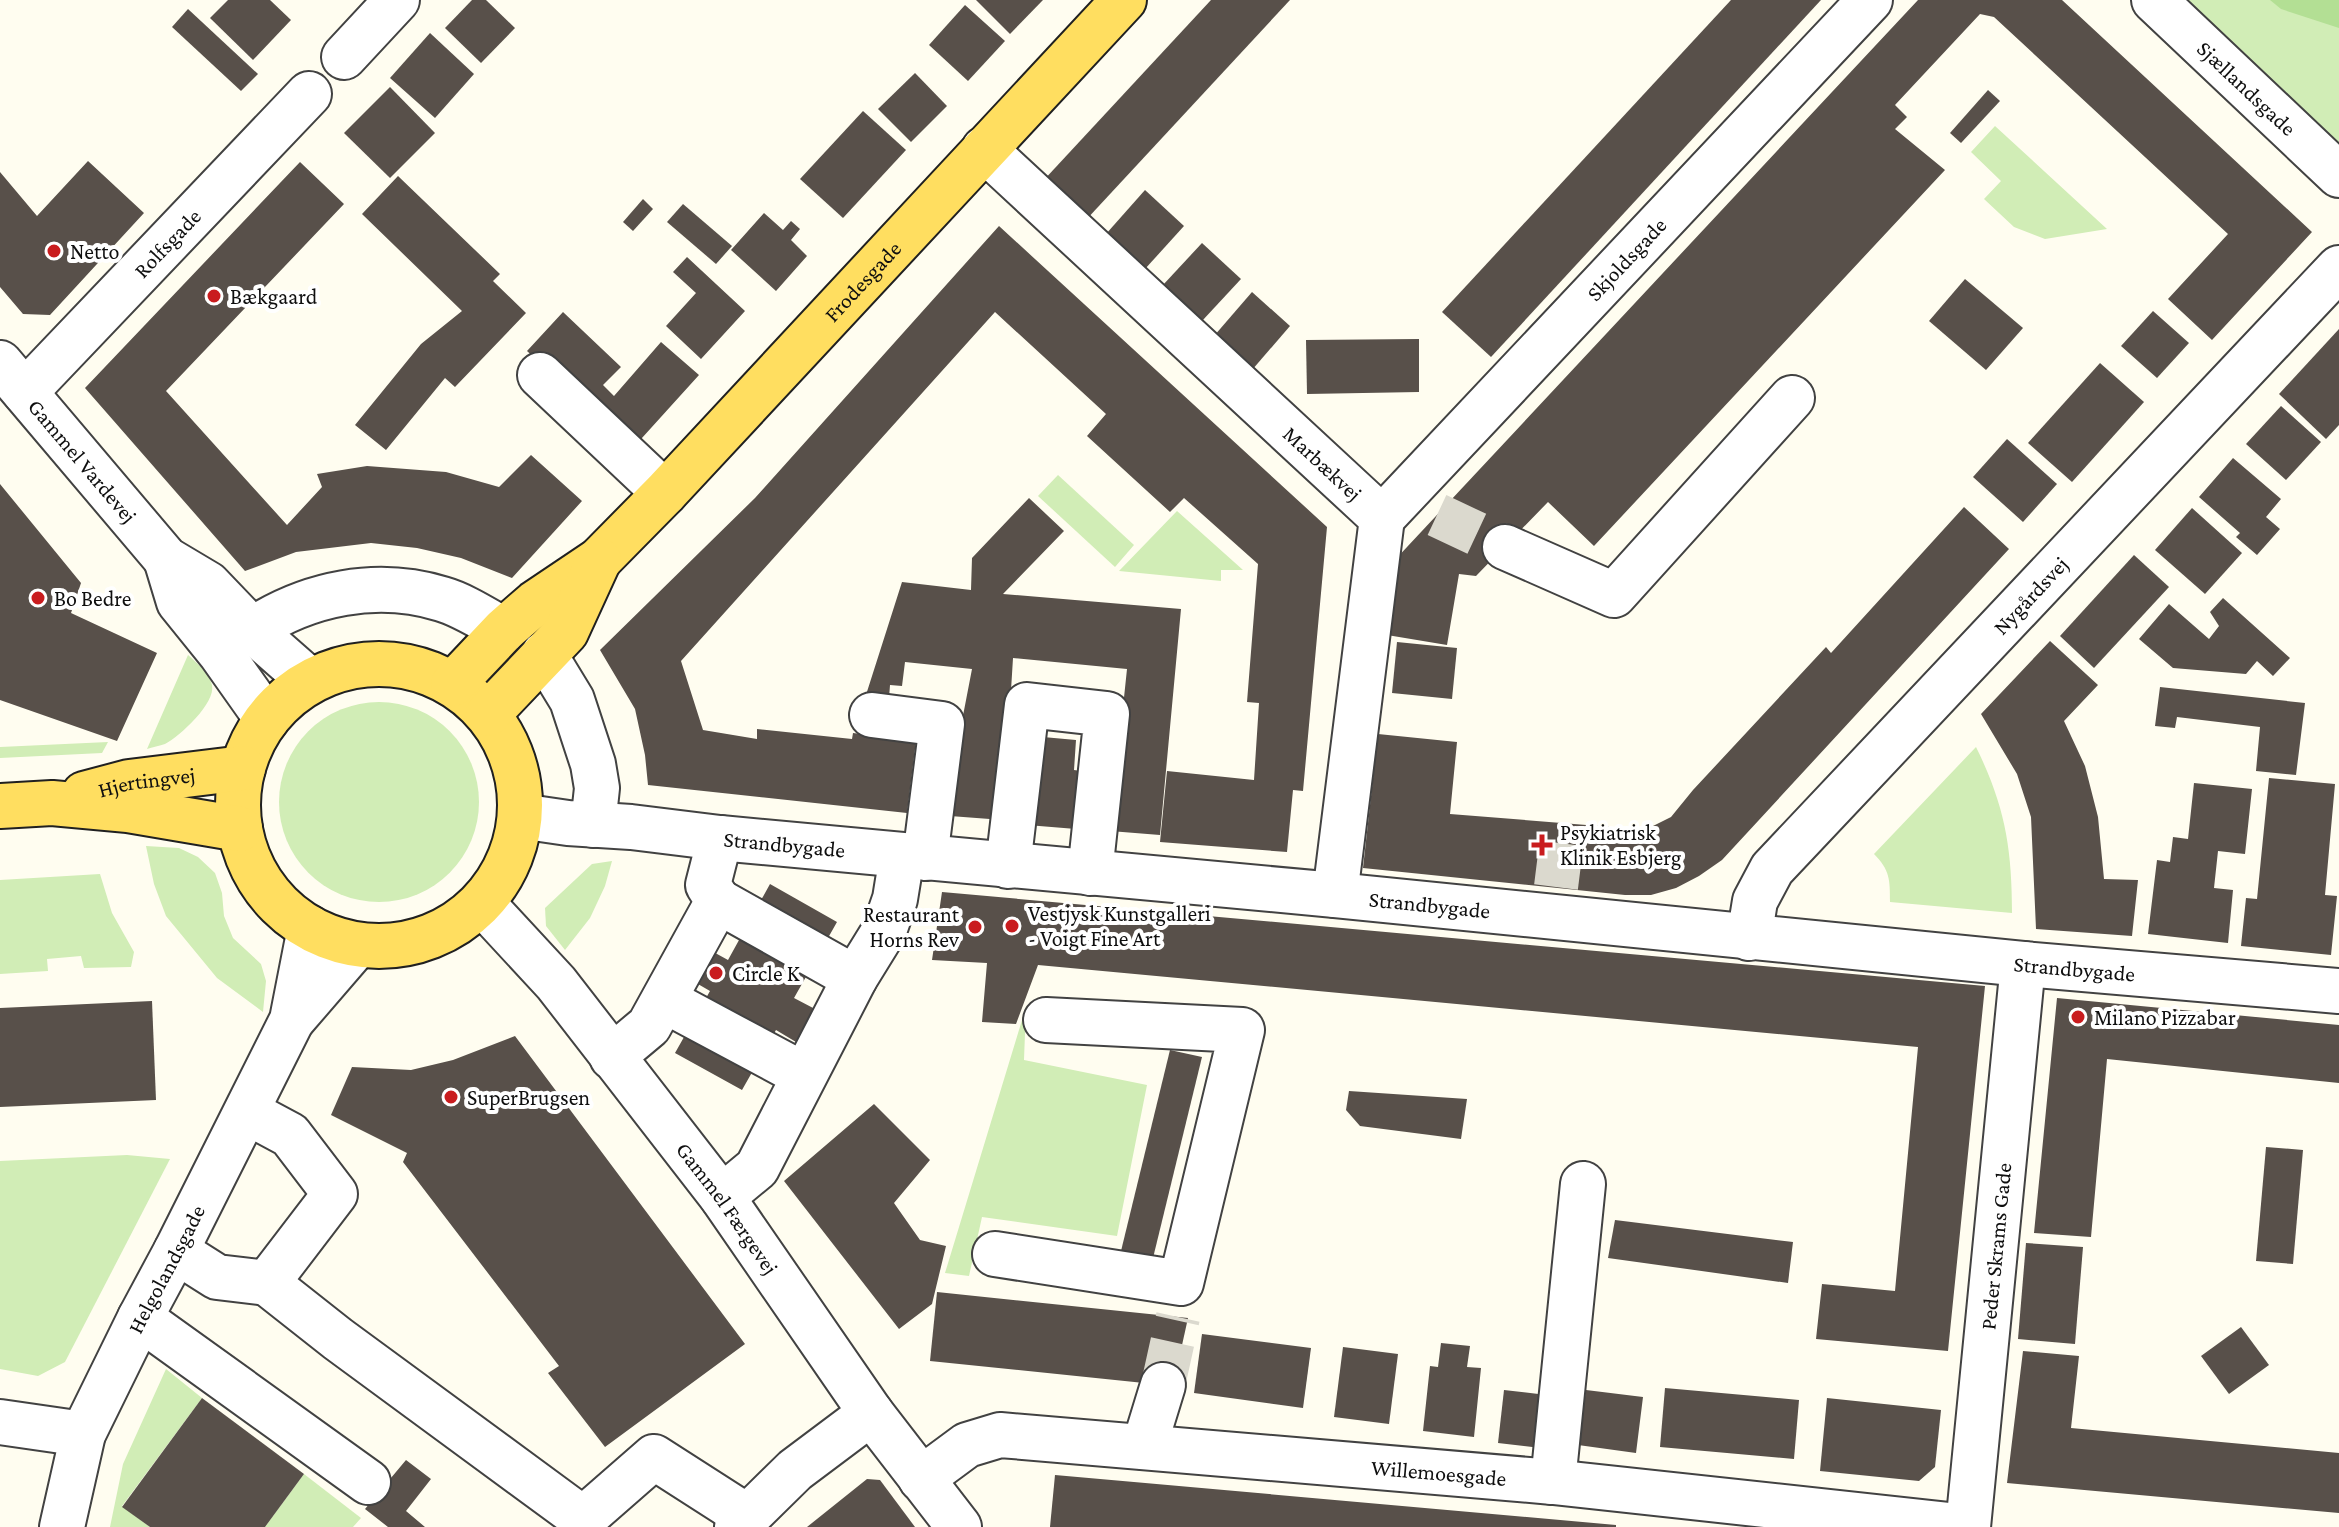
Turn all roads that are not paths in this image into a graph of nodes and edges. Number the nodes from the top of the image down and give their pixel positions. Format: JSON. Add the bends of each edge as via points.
{"nodes":[{"id":1,"x":397,"y":0,"type":"edge"},
{"id":2,"x":1124,"y":0,"type":"edge"},
{"id":3,"x":1870,"y":0,"type":"edge"},
{"id":4,"x":2154,"y":0,"type":"edge"},
{"id":5,"x":344,"y":57,"type":"dead end"},
{"id":6,"x":309,"y":94,"type":"dead end"},
{"id":7,"x":984,"y":149,"type":"junction"},
{"id":8,"x":2339,"y":175,"type":"edge"},
{"id":9,"x":2339,"y":268,"type":"edge"},
{"id":10,"x":540,"y":375,"type":"dead end"},
{"id":11,"x":13,"y":378,"type":"edge"},
{"id":12,"x":1792,"y":398,"type":"dead end"},
{"id":13,"x":665,"y":493,"type":"junction"},
{"id":14,"x":1407,"y":510,"type":"junction"},
{"id":15,"x":1505,"y":547,"type":"tunnel mouth"},
{"id":16,"x":166,"y":559,"type":"junction"},
{"id":17,"x":599,"y":560,"type":"junction"},
{"id":18,"x":252,"y":630,"type":"junction"},
{"id":19,"x":504,"y":630,"type":"junction"},
{"id":20,"x":544,"y":654,"type":"junction"},
{"id":21,"x":310,"y":681,"type":"junction"},
{"id":22,"x":453,"y":684,"type":"junction"},
{"id":23,"x":488,"y":714,"type":"junction"},
{"id":24,"x":872,"y":715,"type":"dead end"},
{"id":25,"x":267,"y":719,"type":"junction"},
{"id":26,"x":243,"y":768,"type":"junction"},
{"id":27,"x":52,"y":803,"type":"junction"},
{"id":28,"x":0,"y":806,"type":"edge"},
{"id":29,"x":520,"y":816,"type":"junction"},
{"id":30,"x":593,"y":825,"type":"junction"},
{"id":31,"x":240,"y":829,"type":"junction"},
{"id":32,"x":720,"y":838,"type":"junction"},
{"id":33,"x":913,"y":857,"type":"junction"},
{"id":34,"x":1008,"y":866,"type":"junction"},
{"id":35,"x":1090,"y":873,"type":"junction"},
{"id":36,"x":1335,"y":895,"type":"junction"},
{"id":37,"x":718,"y":901,"type":"junction"},
{"id":38,"x":482,"y":903,"type":"junction"},
{"id":39,"x":310,"y":928,"type":"junction"},
{"id":40,"x":1749,"y":938,"type":"junction"},
{"id":41,"x":357,"y":945,"type":"junction"},
{"id":42,"x":2023,"y":964,"type":"junction"},
{"id":43,"x":855,"y":978,"type":"junction"},
{"id":44,"x":2339,"y":991,"type":"edge"},
{"id":45,"x":664,"y":1000,"type":"junction"},
{"id":46,"x":292,"y":1020,"type":"junction"},
{"id":47,"x":1046,"y":1020,"type":"dead end"},
{"id":48,"x":612,"y":1057,"type":"junction"},
{"id":49,"x":804,"y":1075,"type":"junction"},
{"id":50,"x":247,"y":1112,"type":"junction"},
{"id":51,"x":1583,"y":1184,"type":"dead end"},
{"id":52,"x":722,"y":1197,"type":"junction"},
{"id":53,"x":176,"y":1251,"type":"junction"},
{"id":54,"x":995,"y":1254,"type":"dead end"},
{"id":55,"x":267,"y":1283,"type":"junction"},
{"id":56,"x":140,"y":1318,"type":"junction"},
{"id":57,"x":1163,"y":1385,"type":"tunnel mouth"},
{"id":58,"x":871,"y":1413,"type":"junction"},
{"id":59,"x":0,"y":1422,"type":"edge"},
{"id":60,"x":83,"y":1434,"type":"junction"},
{"id":61,"x":1144,"y":1447,"type":"junction"},
{"id":62,"x":921,"y":1479,"type":"junction"},
{"id":63,"x":368,"y":1482,"type":"dead end"},
{"id":64,"x":1553,"y":1482,"type":"junction"},
{"id":65,"x":742,"y":1522,"type":"edge"},
{"id":66,"x":62,"y":1527,"type":"edge"},
{"id":67,"x":959,"y":1527,"type":"edge"},
{"id":68,"x":1968,"y":1527,"type":"edge"}],
"edges":[{"from":1,"to":5,"type":"street"},
{"from":2,"to":7,"type":"main road","name":"Frodesgade"},
{"from":3,"to":14,"type":"street","name":"Skjoldsgade"},
{"from":4,"to":8,"type":"street","name":"Sjællandsgade"},
{"from":6,"to":11,"type":"street","name":"Rolfsgade"},
{"from":7,"to":13,"type":"main road","name":"Frodesgade"},
{"from":7,"to":14,"type":"street","name":"Marbækvej"},
{"from":9,"to":40,"type":"street","name":"Nygårdsvej","via":[[1772,869],[1755,901]]},
{"from":10,"to":13,"type":"street"},
{"from":11,"to":16,"type":"street","name":"Gammel Vardevej"},
{"from":12,"to":15,"type":"street","via":[[1614,595]]},
{"from":13,"to":17,"type":"main road","name":"Frodesgade"},
{"from":14,"to":36,"type":"street","name":"Marbækvej"},
{"from":16,"to":18,"type":"street","name":"Gammel Vardevej","via":[[208,584]]},
{"from":16,"to":25,"type":"street","name":"Gammel Vardevej","via":[[179,602]]},
{"from":17,"to":19,"type":"main road","name":"Frodesgade"},
{"from":17,"to":20,"type":"main road","name":"Frodesgade","via":[[566,632]]},
{"from":18,"to":19,"type":"street","via":[[325,596],[407,591],[445,600]]},
{"from":18,"to":21,"type":"street","name":"Gammel Vardevej"},
{"from":19,"to":22,"type":"main road","name":"Frodesgade"},
{"from":20,"to":23,"type":"main road","name":"Frodesgade"},
{"from":20,"to":30,"type":"street","via":[[572,700],[593,764]]},
{"from":21,"to":22,"type":"main road","via":[[346,667],[385,663],[432,673]]},
{"from":21,"to":25,"type":"main road"},
{"from":22,"to":23,"type":"main road"},
{"from":23,"to":29,"type":"main road","via":[[508,745],[519,780]]},
{"from":24,"to":33,"type":"street","via":[[942,724]]},
{"from":25,"to":26,"type":"main road"},
{"from":26,"to":27,"type":"main road","name":"Hjertingvej","via":[[129,782]]},
{"from":26,"to":31,"type":"main road"},
{"from":27,"to":28,"type":"main road","name":"Hjertingvej"},
{"from":27,"to":31,"type":"main road","name":"Hjertingvej"},
{"from":29,"to":30,"type":"street","name":"Strandbygade"},
{"from":29,"to":38,"type":"main road","via":[[514,848]]},
{"from":30,"to":32,"type":"street","name":"Strandbygade"},
{"from":31,"to":39,"type":"main road","via":[[255,873],[288,913]]},
{"from":32,"to":33,"type":"street","name":"Strandbygade"},
{"from":32,"to":37,"type":"street","via":[[708,885]]},
{"from":33,"to":34,"type":"street","name":"Strandbygade"},
{"from":33,"to":43,"type":"street","via":[[884,931]]},
{"from":34,"to":35,"type":"street","name":"Strandbygade"},
{"from":34,"to":35,"type":"street","via":[[1027,705],[1107,714]]},
{"from":35,"to":36,"type":"street","name":"Strandbygade"},
{"from":36,"to":40,"type":"street","name":"Strandbygade","via":[[1554,902]]},
{"from":37,"to":43,"type":"street"},
{"from":37,"to":45,"type":"street"},
{"from":38,"to":41,"type":"main road","via":[[455,925],[424,939],[391,946]]},
{"from":38,"to":48,"type":"street","name":"Gammel Færgevej","via":[[556,983]]},
{"from":39,"to":41,"type":"main road"},
{"from":39,"to":46,"type":"street","name":"Helgolandsgade"},
{"from":40,"to":42,"type":"street","name":"Strandbygade"},
{"from":41,"to":46,"type":"street","name":"Helgolandsgade"},
{"from":42,"to":44,"type":"street","name":"Strandbygade"},
{"from":42,"to":68,"type":"street","name":"Peder Skrams Gade"},
{"from":43,"to":49,"type":"street"},
{"from":45,"to":48,"type":"street","via":[[649,1026]]},
{"from":45,"to":49,"type":"street"},
{"from":46,"to":50,"type":"street","name":"Helgolandsgade"},
{"from":47,"to":54,"type":"street","via":[[1242,1030],[1180,1300]]},
{"from":48,"to":52,"type":"street","name":"Gammel Færgevej"},
{"from":49,"to":52,"type":"street","via":[[757,1168]]},
{"from":50,"to":53,"type":"street","name":"Helgolandsgade"},
{"from":50,"to":55,"type":"street","via":[[290,1135],[335,1194]]},
{"from":51,"to":64,"type":"street"},
{"from":52,"to":58,"type":"street","name":"Gammel Færgevej"},
{"from":53,"to":55,"type":"street","via":[[217,1277]]},
{"from":53,"to":56,"type":"street","name":"Helgolandsgade"},
{"from":55,"to":65,"type":"street","via":[[583,1519],[654,1457]]},
{"from":56,"to":60,"type":"street","name":"Helgolandsgade"},
{"from":56,"to":63,"type":"street"},
{"from":57,"to":61,"type":"street"},
{"from":58,"to":62,"type":"street","name":"Gammel Færgevej"},
{"from":58,"to":65,"type":"street","via":[[795,1470]]},
{"from":59,"to":60,"type":"street"},
{"from":60,"to":66,"type":"street","name":"Helgolandsgade"},
{"from":61,"to":62,"type":"street","name":"Willemoesgade","via":[[1000,1435],[967,1445]]},
{"from":61,"to":64,"type":"street","name":"Willemoesgade"},
{"from":62,"to":67,"type":"street","name":"Gammel Færgevej"},
{"from":64,"to":68,"type":"street","name":"Willemoesgade"}]}
